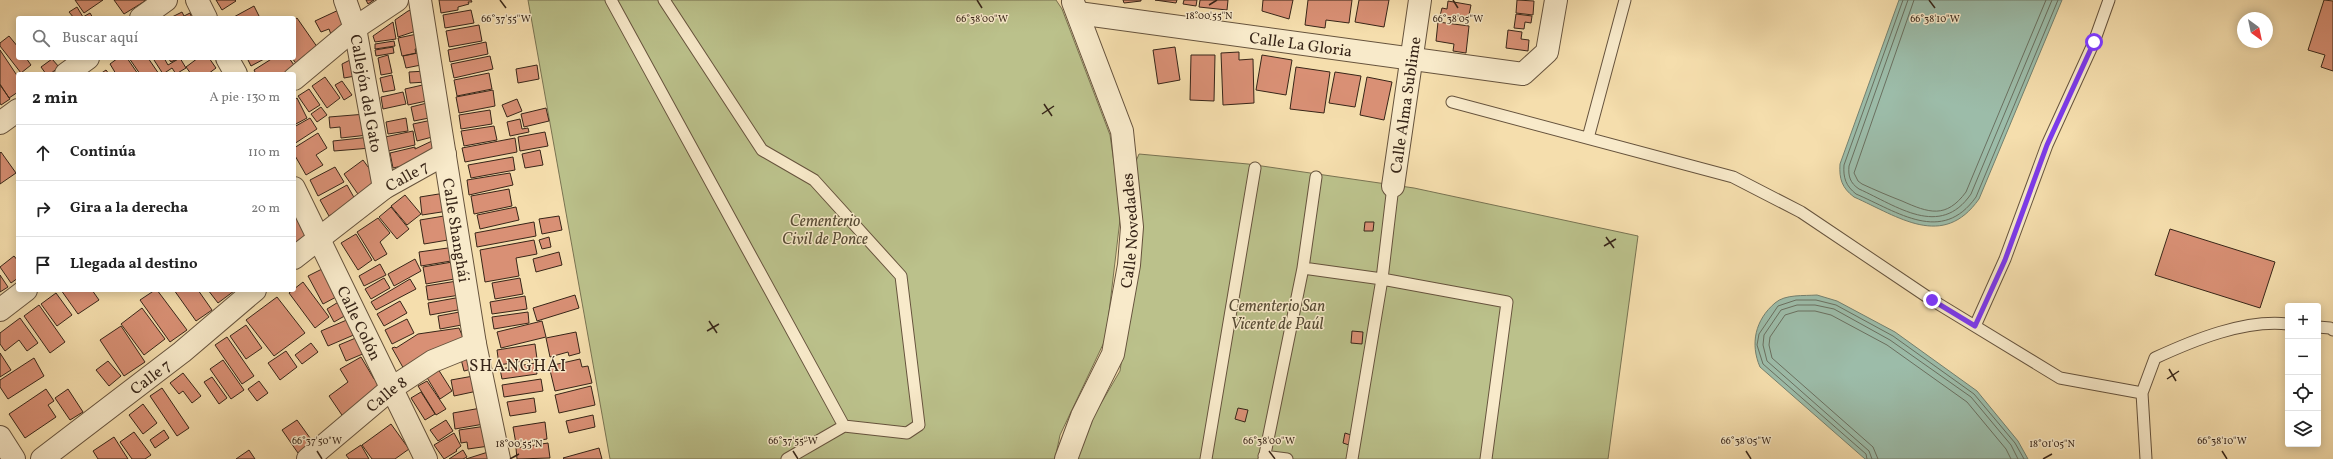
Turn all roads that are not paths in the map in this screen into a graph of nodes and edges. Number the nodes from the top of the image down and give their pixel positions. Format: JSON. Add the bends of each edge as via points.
{"nodes":[{"id":1,"x":166,"y":0,"type":"edge"},
{"id":2,"x":196,"y":0,"type":"edge"},
{"id":3,"x":344,"y":0,"type":"edge"},
{"id":4,"x":397,"y":0,"type":"edge"},
{"id":5,"x":420,"y":0,"type":"edge"},
{"id":6,"x":611,"y":0,"type":"edge"},
{"id":7,"x":664,"y":0,"type":"edge"},
{"id":8,"x":1420,"y":0,"type":"edge"},
{"id":9,"x":1556,"y":0,"type":"edge"},
{"id":10,"x":1625,"y":0,"type":"edge"},
{"id":11,"x":2109,"y":0,"type":"edge"},
{"id":12,"x":1075,"y":7,"type":"edge"},
{"id":13,"x":144,"y":16,"type":"edge"},
{"id":14,"x":205,"y":16,"type":"edge"},
{"id":15,"x":356,"y":28,"type":"junction"},
{"id":16,"x":1412,"y":58,"type":"junction"},
{"id":17,"x":85,"y":60,"type":"edge"},
{"id":18,"x":229,"y":60,"type":"edge"},
{"id":19,"x":69,"y":72,"type":"edge"},
{"id":20,"x":235,"y":72,"type":"edge"},
{"id":21,"x":296,"y":77,"type":"edge"},
{"id":22,"x":1452,"y":102,"type":"dead end"},
{"id":23,"x":16,"y":111,"type":"edge"},
{"id":24,"x":0,"y":123,"type":"edge"},
{"id":25,"x":1588,"y":138,"type":"junction"},
{"id":26,"x":445,"y":154,"type":"junction"},
{"id":27,"x":1255,"y":168,"type":"dead end"},
{"id":28,"x":1316,"y":178,"type":"dead end"},
{"id":29,"x":1393,"y":186,"type":"joint"},
{"id":30,"x":384,"y":188,"type":"junction"},
{"id":31,"x":296,"y":192,"type":"edge"},
{"id":32,"x":319,"y":237,"type":"junction"},
{"id":33,"x":296,"y":256,"type":"edge"},
{"id":34,"x":1303,"y":268,"type":"junction"},
{"id":35,"x":1382,"y":279,"type":"junction"},
{"id":36,"x":23,"y":292,"type":"edge"},
{"id":37,"x":253,"y":292,"type":"edge"},
{"id":38,"x":0,"y":310,"type":"edge"},
{"id":39,"x":2285,"y":324,"type":"edge"},
{"id":40,"x":1975,"y":326,"type":"junction"},
{"id":41,"x":2321,"y":327,"type":"edge"},
{"id":42,"x":2333,"y":330,"type":"edge"},
{"id":43,"x":475,"y":344,"type":"junction"},
{"id":44,"x":392,"y":388,"type":"junction"},
{"id":45,"x":2142,"y":393,"type":"junction"},
{"id":46,"x":844,"y":426,"type":"junction"},
{"id":47,"x":0,"y":437,"type":"edge"},
{"id":48,"x":1264,"y":458,"type":"edge"},
{"id":49,"x":14,"y":459,"type":"edge"},
{"id":50,"x":42,"y":459,"type":"edge"},
{"id":51,"x":308,"y":459,"type":"edge"},
{"id":52,"x":426,"y":459,"type":"edge"},
{"id":53,"x":499,"y":459,"type":"edge"},
{"id":54,"x":787,"y":459,"type":"edge"},
{"id":55,"x":1066,"y":459,"type":"edge"},
{"id":56,"x":1206,"y":459,"type":"edge"},
{"id":57,"x":1287,"y":459,"type":"edge"},
{"id":58,"x":1352,"y":459,"type":"edge"},
{"id":59,"x":1486,"y":459,"type":"edge"},
{"id":60,"x":2146,"y":459,"type":"edge"}],
"edges":[{"from":1,"to":13,"type":"street"},
{"from":2,"to":14,"type":"street"},
{"from":3,"to":15,"type":"street","name":"Callejón del Gato"},
{"from":4,"to":15,"type":"street"},
{"from":5,"to":26,"type":"street","name":"Calle Shanghái"},
{"from":6,"to":46,"type":"lane"},
{"from":7,"to":46,"type":"lane","via":[[762,150],[814,180],[901,276],[919,425],[907,433]]},
{"from":8,"to":16,"type":"street","name":"Calle Alma Sublime"},
{"from":9,"to":16,"type":"street","name":"Calle La Gloria","via":[[1547,52],[1523,74]]},
{"from":10,"to":25,"type":"lane"},
{"from":11,"to":40,"type":"lane","via":[[2094,42],[2047,145],[2005,260]]},
{"from":12,"to":16,"type":"street","name":"Calle La Gloria"},
{"from":12,"to":55,"type":"street","name":"Calle Novedades","via":[[1122,131],[1132,227],[1128,272],[1113,354],[1082,416]]},
{"from":15,"to":21,"type":"street"},
{"from":15,"to":30,"type":"street","name":"Callejón del Gato"},
{"from":16,"to":29,"type":"street","name":"Calle Alma Sublime"},
{"from":17,"to":19,"type":"street"},
{"from":18,"to":20,"type":"street"},
{"from":22,"to":25,"type":"lane"},
{"from":23,"to":24,"type":"street"},
{"from":25,"to":40,"type":"lane","via":[[1733,177],[1801,212]]},
{"from":26,"to":30,"type":"street","name":"Calle 7"},
{"from":26,"to":43,"type":"street","name":"Calle Shanghái"},
{"from":27,"to":56,"type":"lane"},
{"from":28,"to":34,"type":"lane"},
{"from":29,"to":35,"type":"lane"},
{"from":30,"to":32,"type":"street","name":"Calle 7"},
{"from":31,"to":32,"type":"street","name":"Calle Colón"},
{"from":32,"to":33,"type":"street","name":"Calle 7"},
{"from":32,"to":44,"type":"street","name":"Calle Colón"},
{"from":34,"to":35,"type":"lane"},
{"from":34,"to":48,"type":"lane"},
{"from":35,"to":58,"type":"lane"},
{"from":35,"to":59,"type":"lane","via":[[1507,302]]},
{"from":36,"to":38,"type":"street"},
{"from":37,"to":50,"type":"street","name":"Calle 7","via":[[182,352]]},
{"from":39,"to":45,"type":"lane","via":[[2268,322],[2193,341],[2155,358]]},
{"from":40,"to":45,"type":"lane","via":[[2060,378]]},
{"from":41,"to":42,"type":"lane"},
{"from":43,"to":44,"type":"street","name":"Calle 8","via":[[434,361]]},
{"from":43,"to":53,"type":"street","name":"Calle Shanghái"},
{"from":44,"to":51,"type":"street","name":"Calle 8"},
{"from":44,"to":52,"type":"street","name":"Calle Colón"},
{"from":45,"to":60,"type":"lane"},
{"from":46,"to":54,"type":"lane"},
{"from":47,"to":49,"type":"street"},
{"from":48,"to":57,"type":"lane"}]}
